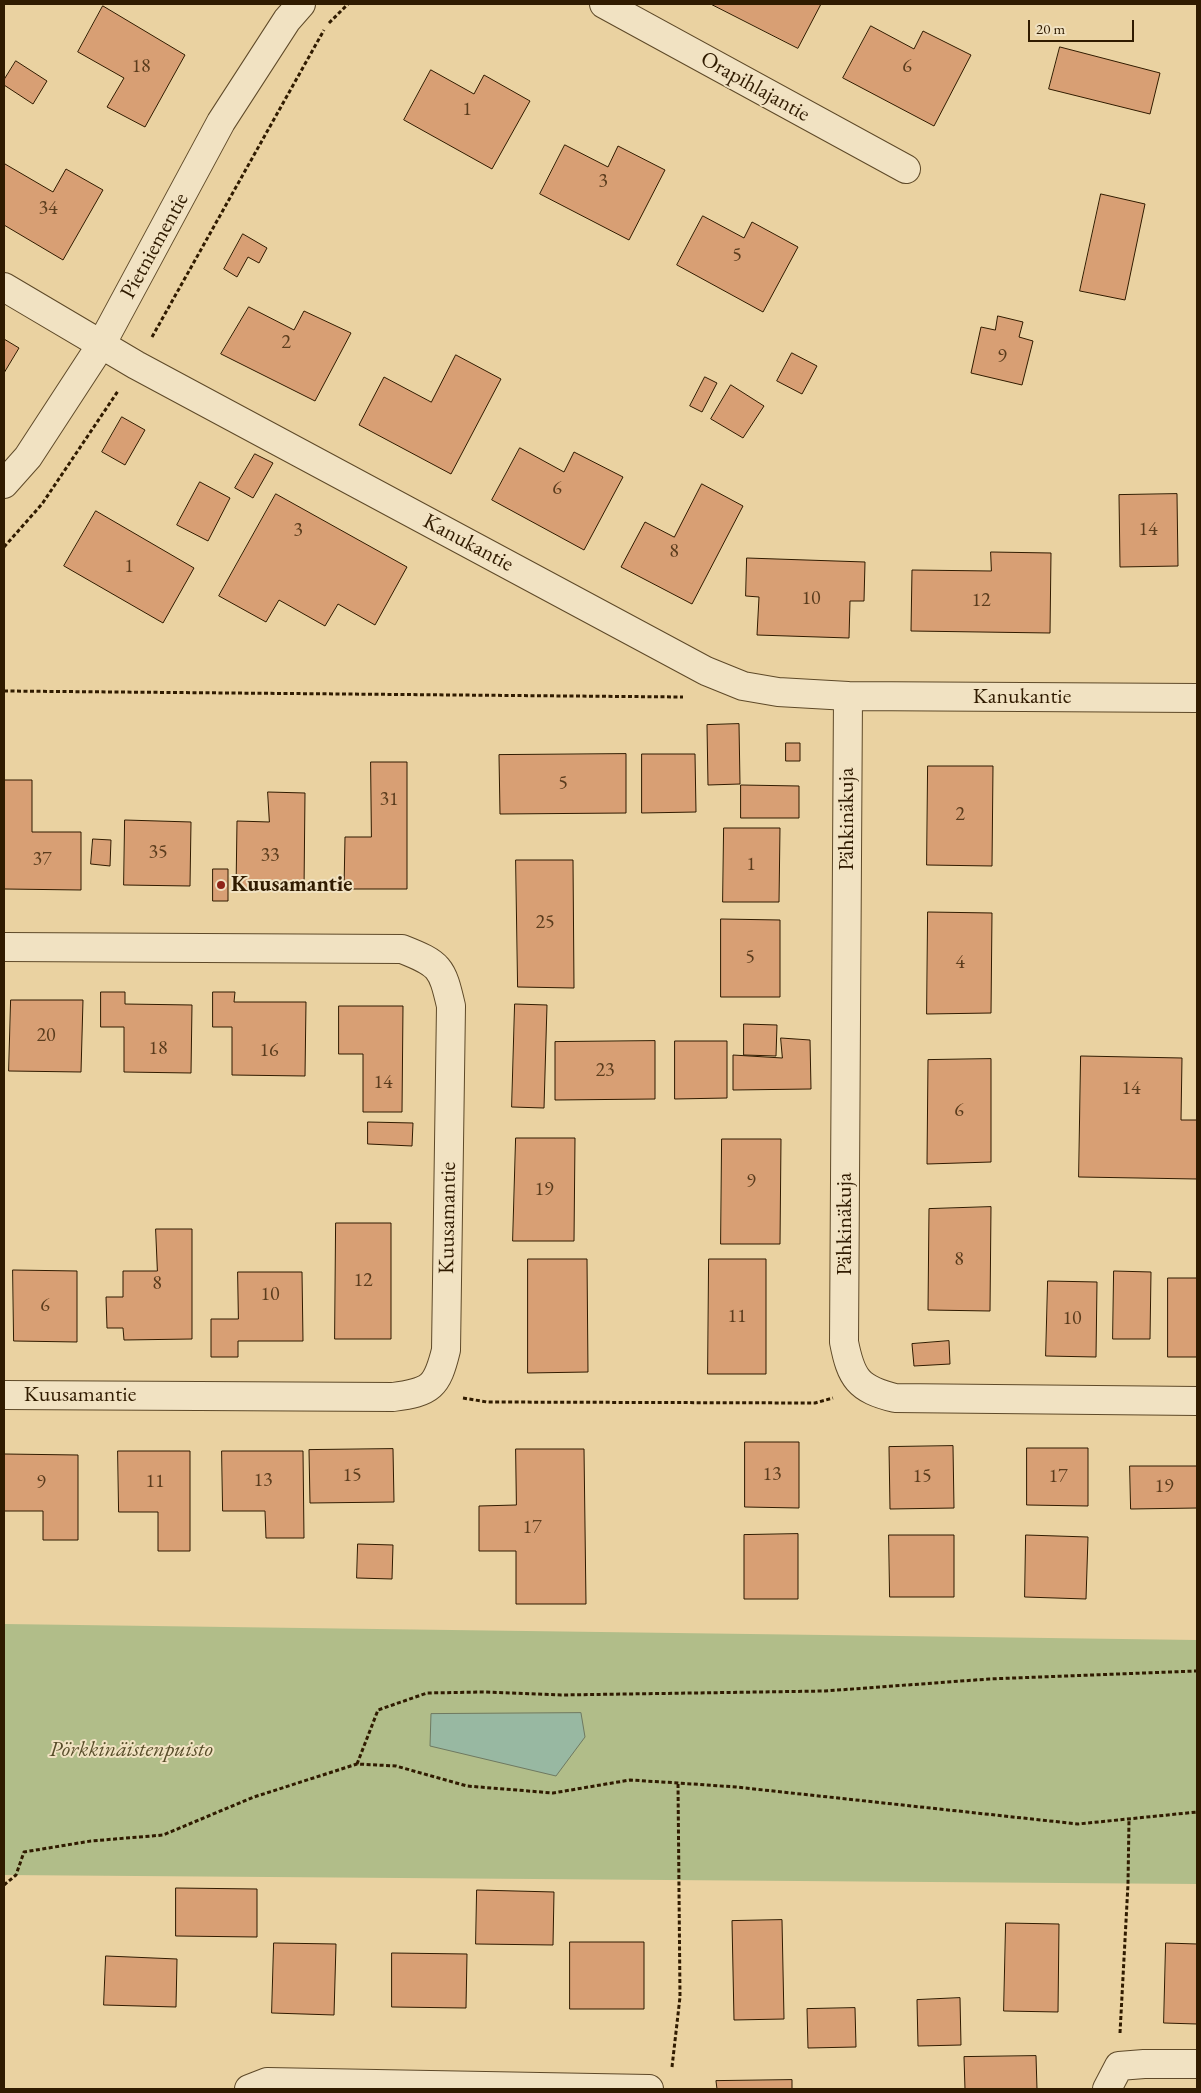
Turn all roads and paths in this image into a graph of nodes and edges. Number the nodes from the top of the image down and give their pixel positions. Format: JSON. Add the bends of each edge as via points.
{"nodes":[{"id":1,"x":301,"y":4,"type":"edge"},
{"id":2,"x":348,"y":4,"type":"edge"},
{"id":3,"x":604,"y":4,"type":"edge"},
{"id":4,"x":906,"y":169,"type":"dead end"},
{"id":5,"x":4,"y":287,"type":"edge"},
{"id":6,"x":102,"y":345,"type":"junction"},
{"id":7,"x":136,"y":365,"type":"junction"},
{"id":8,"x":4,"y":484,"type":"edge"},
{"id":9,"x":4,"y":547,"type":"edge"},
{"id":10,"x":4,"y":691,"type":"edge"},
{"id":11,"x":684,"y":697,"type":"dead end"},
{"id":12,"x":1197,"y":698,"type":"edge"},
{"id":13,"x":848,"y":708,"type":"junction"},
{"id":14,"x":4,"y":946,"type":"edge"},
{"id":15,"x":860,"y":1384,"type":"junction"},
{"id":16,"x":433,"y":1385,"type":"junction"},
{"id":17,"x":4,"y":1395,"type":"edge"},
{"id":18,"x":1197,"y":1401,"type":"edge"},
{"id":19,"x":1197,"y":1671,"type":"edge"},
{"id":20,"x":357,"y":1764,"type":"junction"},
{"id":21,"x":678,"y":1783,"type":"junction"},
{"id":22,"x":1197,"y":1812,"type":"edge"},
{"id":23,"x":1129,"y":1819,"type":"junction"},
{"id":24,"x":4,"y":1885,"type":"edge"},
{"id":25,"x":1197,"y":2064,"type":"edge"},
{"id":26,"x":672,"y":2071,"type":"dead end"},
{"id":27,"x":1113,"y":2078,"type":"edge"},
{"id":28,"x":249,"y":2089,"type":"edge"},
{"id":29,"x":649,"y":2089,"type":"edge"}],
"edges":[{"from":1,"to":6,"type":"street","name":"Pietniementie","via":[[287,20],[221,122]]},
{"from":2,"to":7,"type":"path","via":[[326,26]]},
{"from":3,"to":4,"type":"street","name":"Orapihlajantie"},
{"from":5,"to":6,"type":"street","name":"Kanukantie"},
{"from":6,"to":7,"type":"street","name":"Kanukantie"},
{"from":6,"to":8,"type":"street","name":"Pietniementie","via":[[28,457]]},
{"from":7,"to":9,"type":"path","via":[[42,504]]},
{"from":7,"to":13,"type":"street","name":"Kanukantie","via":[[706,671],[743,686]]},
{"from":10,"to":11,"type":"path"},
{"from":12,"to":13,"type":"street","name":"Kanukantie"},
{"from":13,"to":15,"type":"street","name":"Pähkinäkuja","via":[[844,1342],[849,1366]]},
{"from":14,"to":16,"type":"street","name":"Kuusamantie","via":[[402,949],[428,960],[444,976],[451,1006],[446,1350]]},
{"from":15,"to":16,"type":"path","via":[[839,1396],[815,1403],[487,1402],[462,1398]]},
{"from":15,"to":18,"type":"street","via":[[877,1394],[895,1398]]},
{"from":16,"to":17,"type":"street","name":"Kuusamantie","via":[[415,1394],[394,1397]]},
{"from":19,"to":20,"type":"path","via":[[989,1679],[824,1691],[561,1695],[427,1693],[378,1710]]},
{"from":20,"to":21,"type":"path","via":[[396,1766],[467,1786],[553,1793],[630,1780]]},
{"from":20,"to":24,"type":"path","via":[[254,1797],[162,1835],[91,1841],[24,1852],[16,1875]]},
{"from":21,"to":23,"type":"path","via":[[736,1786],[1078,1824]]},
{"from":21,"to":26,"type":"path","via":[[680,1997]]},
{"from":22,"to":23,"type":"path"},
{"from":23,"to":27,"type":"path","via":[[1128,1884]]},
{"from":25,"to":27,"type":"street","via":[[1144,2064]]},
{"from":28,"to":29,"type":"street","via":[[267,2082]]}]}
